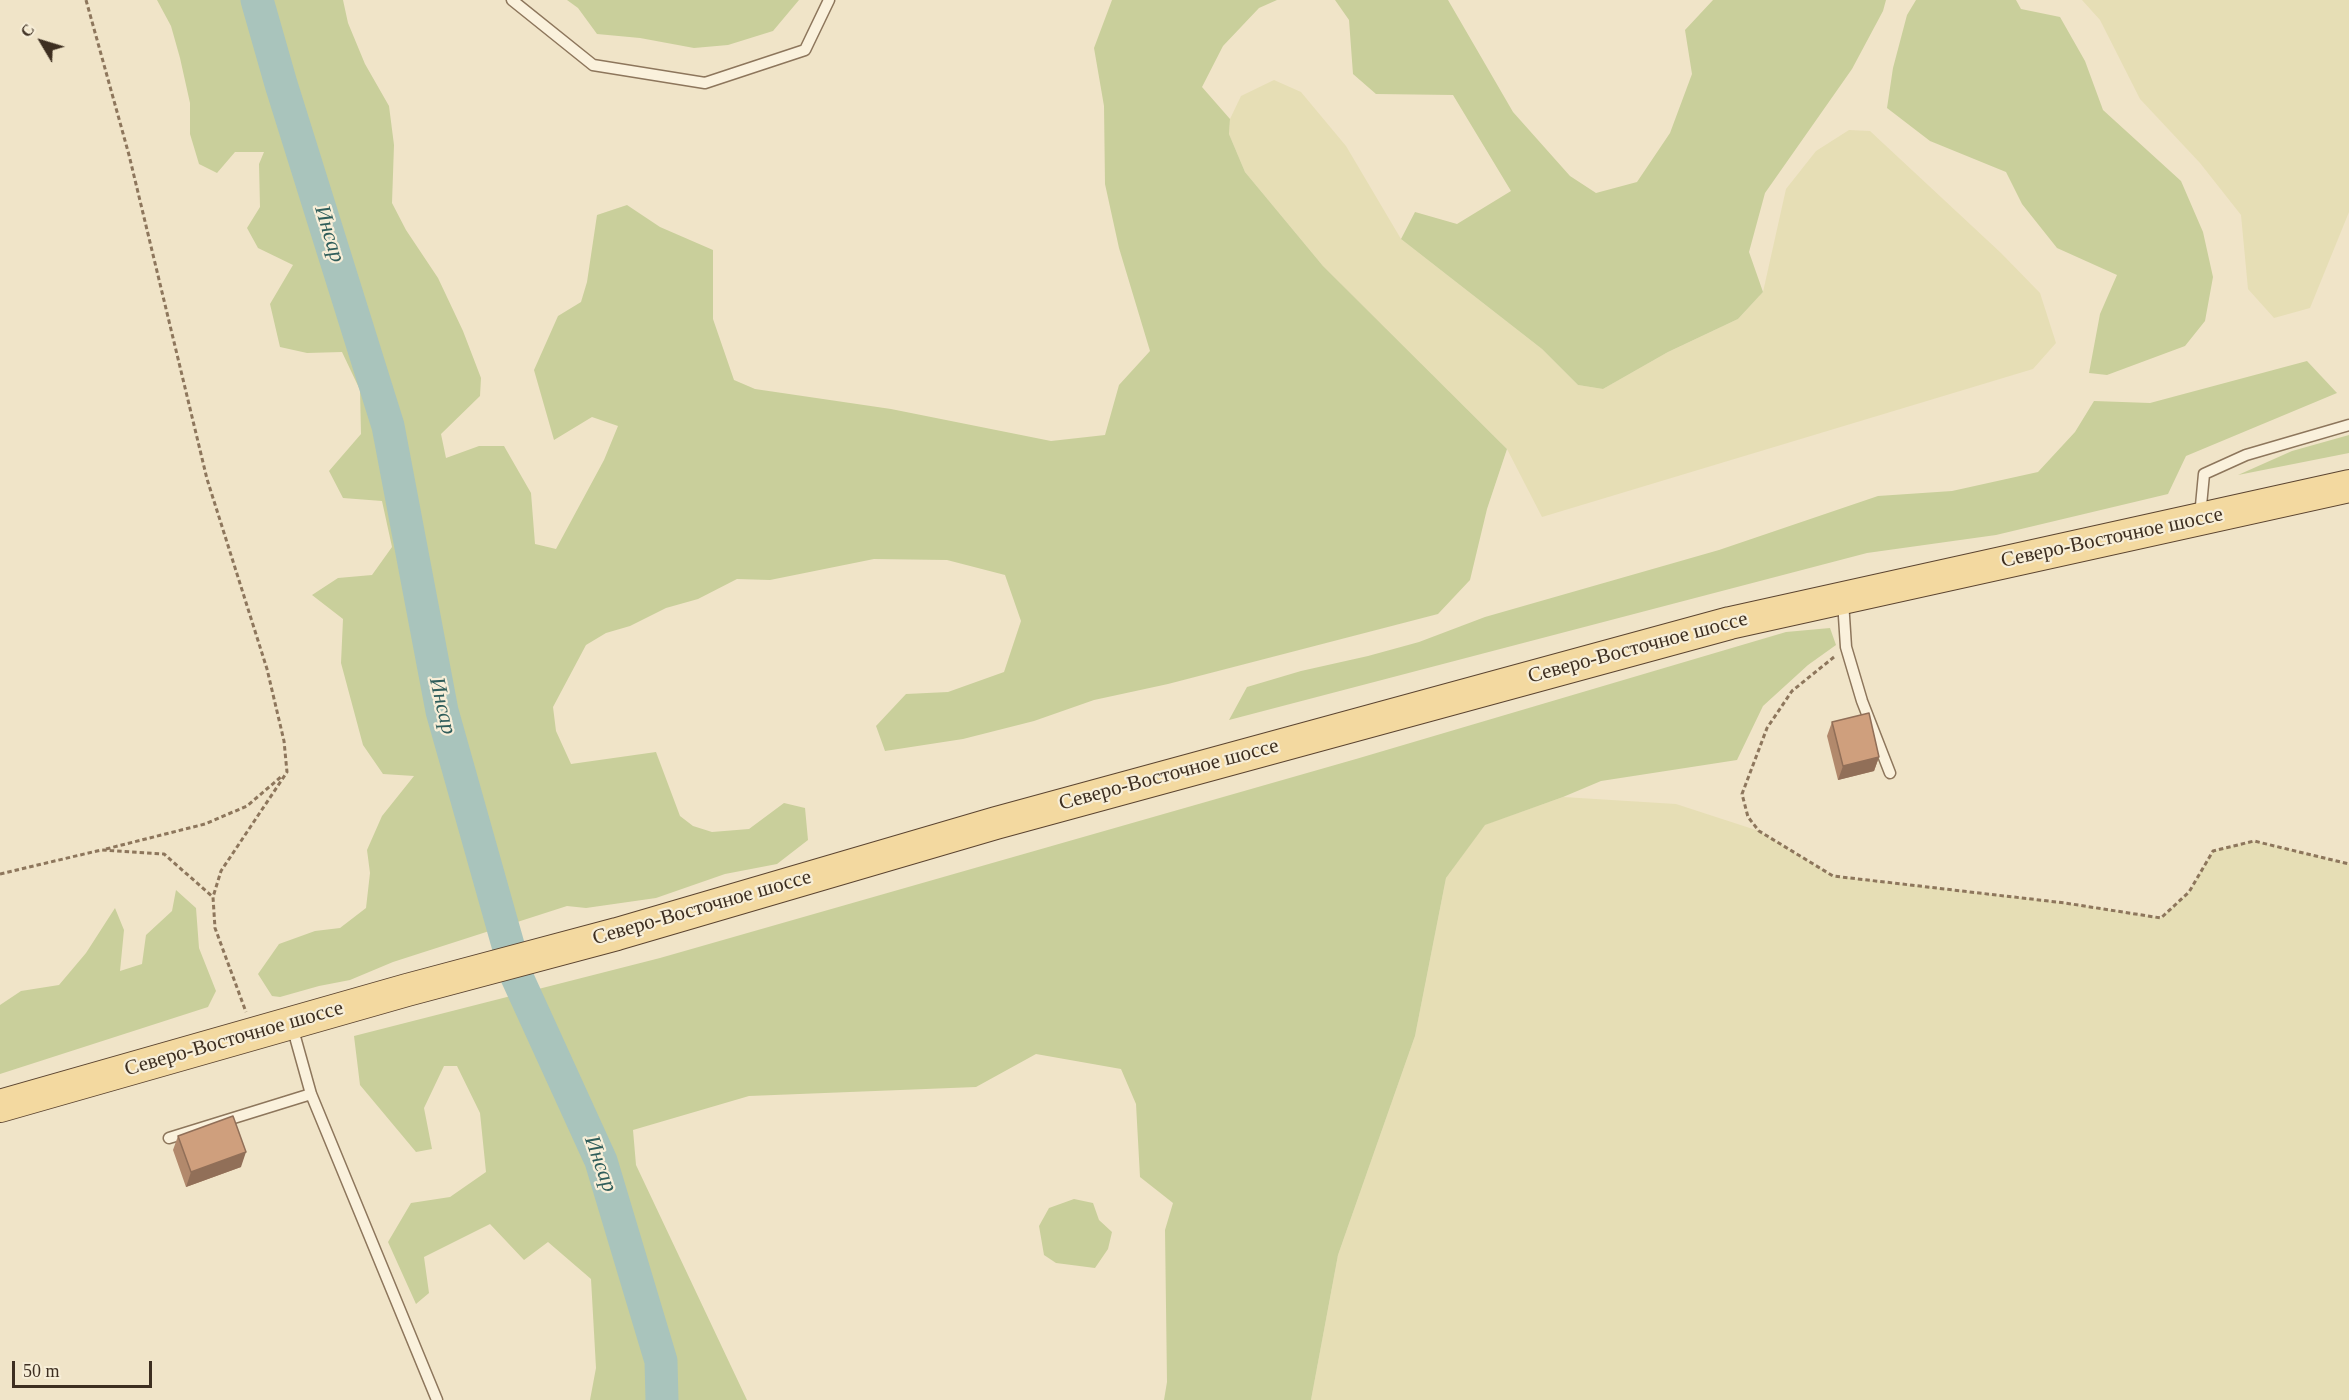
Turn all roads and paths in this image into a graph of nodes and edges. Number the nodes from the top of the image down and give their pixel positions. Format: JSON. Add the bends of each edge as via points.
{"nodes":[{"id":1,"x":86,"y":0,"type":"edge"},
{"id":2,"x":512,"y":0,"type":"edge"},
{"id":3,"x":829,"y":0,"type":"edge"},
{"id":4,"x":2349,"y":425,"type":"edge"},
{"id":5,"x":2349,"y":486,"type":"edge"},
{"id":6,"x":2200,"y":519,"type":"junction"},
{"id":7,"x":1842,"y":598,"type":"junction"},
{"id":8,"x":1846,"y":646,"type":"junction"},
{"id":9,"x":287,"y":772,"type":"junction"},
{"id":10,"x":1890,"y":773,"type":"dead end"},
{"id":11,"x":101,"y":850,"type":"junction"},
{"id":12,"x":2349,"y":864,"type":"edge"},
{"id":13,"x":0,"y":874,"type":"edge"},
{"id":14,"x":213,"y":897,"type":"junction"},
{"id":15,"x":291,"y":1023,"type":"junction"},
{"id":16,"x":254,"y":1033,"type":"junction"},
{"id":17,"x":311,"y":1094,"type":"junction"},
{"id":18,"x":0,"y":1106,"type":"edge"},
{"id":19,"x":169,"y":1138,"type":"dead end"},
{"id":20,"x":437,"y":1400,"type":"edge"}],
"edges":[{"from":1,"to":9,"type":"path","via":[[129,155],[207,479],[267,669]]},
{"from":2,"to":3,"type":"lane","via":[[593,65],[705,83],[805,50]]},
{"from":4,"to":6,"type":"lane","via":[[2246,455],[2204,474]]},
{"from":5,"to":6,"type":"main road","name":"Северо-Восточное шоссе"},
{"from":6,"to":7,"type":"main road","name":"Северо-Восточное шоссе"},
{"from":7,"to":8,"type":"lane"},
{"from":7,"to":15,"type":"main road","name":"Северо-Восточное шоссе","via":[[1730,622],[996,823],[617,934]]},
{"from":8,"to":10,"type":"lane"},
{"from":8,"to":12,"type":"path","via":[[1792,691],[1767,728],[1742,794],[1748,817],[1759,831],[1833,876],[2161,918],[2189,892],[2213,851],[2254,841]]},
{"from":9,"to":11,"type":"path","via":[[247,806],[205,824]]},
{"from":9,"to":14,"type":"path","via":[[221,871]]},
{"from":11,"to":13,"type":"path"},
{"from":11,"to":14,"type":"path","via":[[164,854]]},
{"from":14,"to":16,"type":"path","via":[[215,928]]},
{"from":15,"to":16,"type":"main road","name":"Северо-Восточное шоссе"},
{"from":15,"to":17,"type":"lane"},
{"from":16,"to":18,"type":"main road","name":"Северо-Восточное шоссе"},
{"from":17,"to":19,"type":"lane"},
{"from":17,"to":20,"type":"lane"}]}
